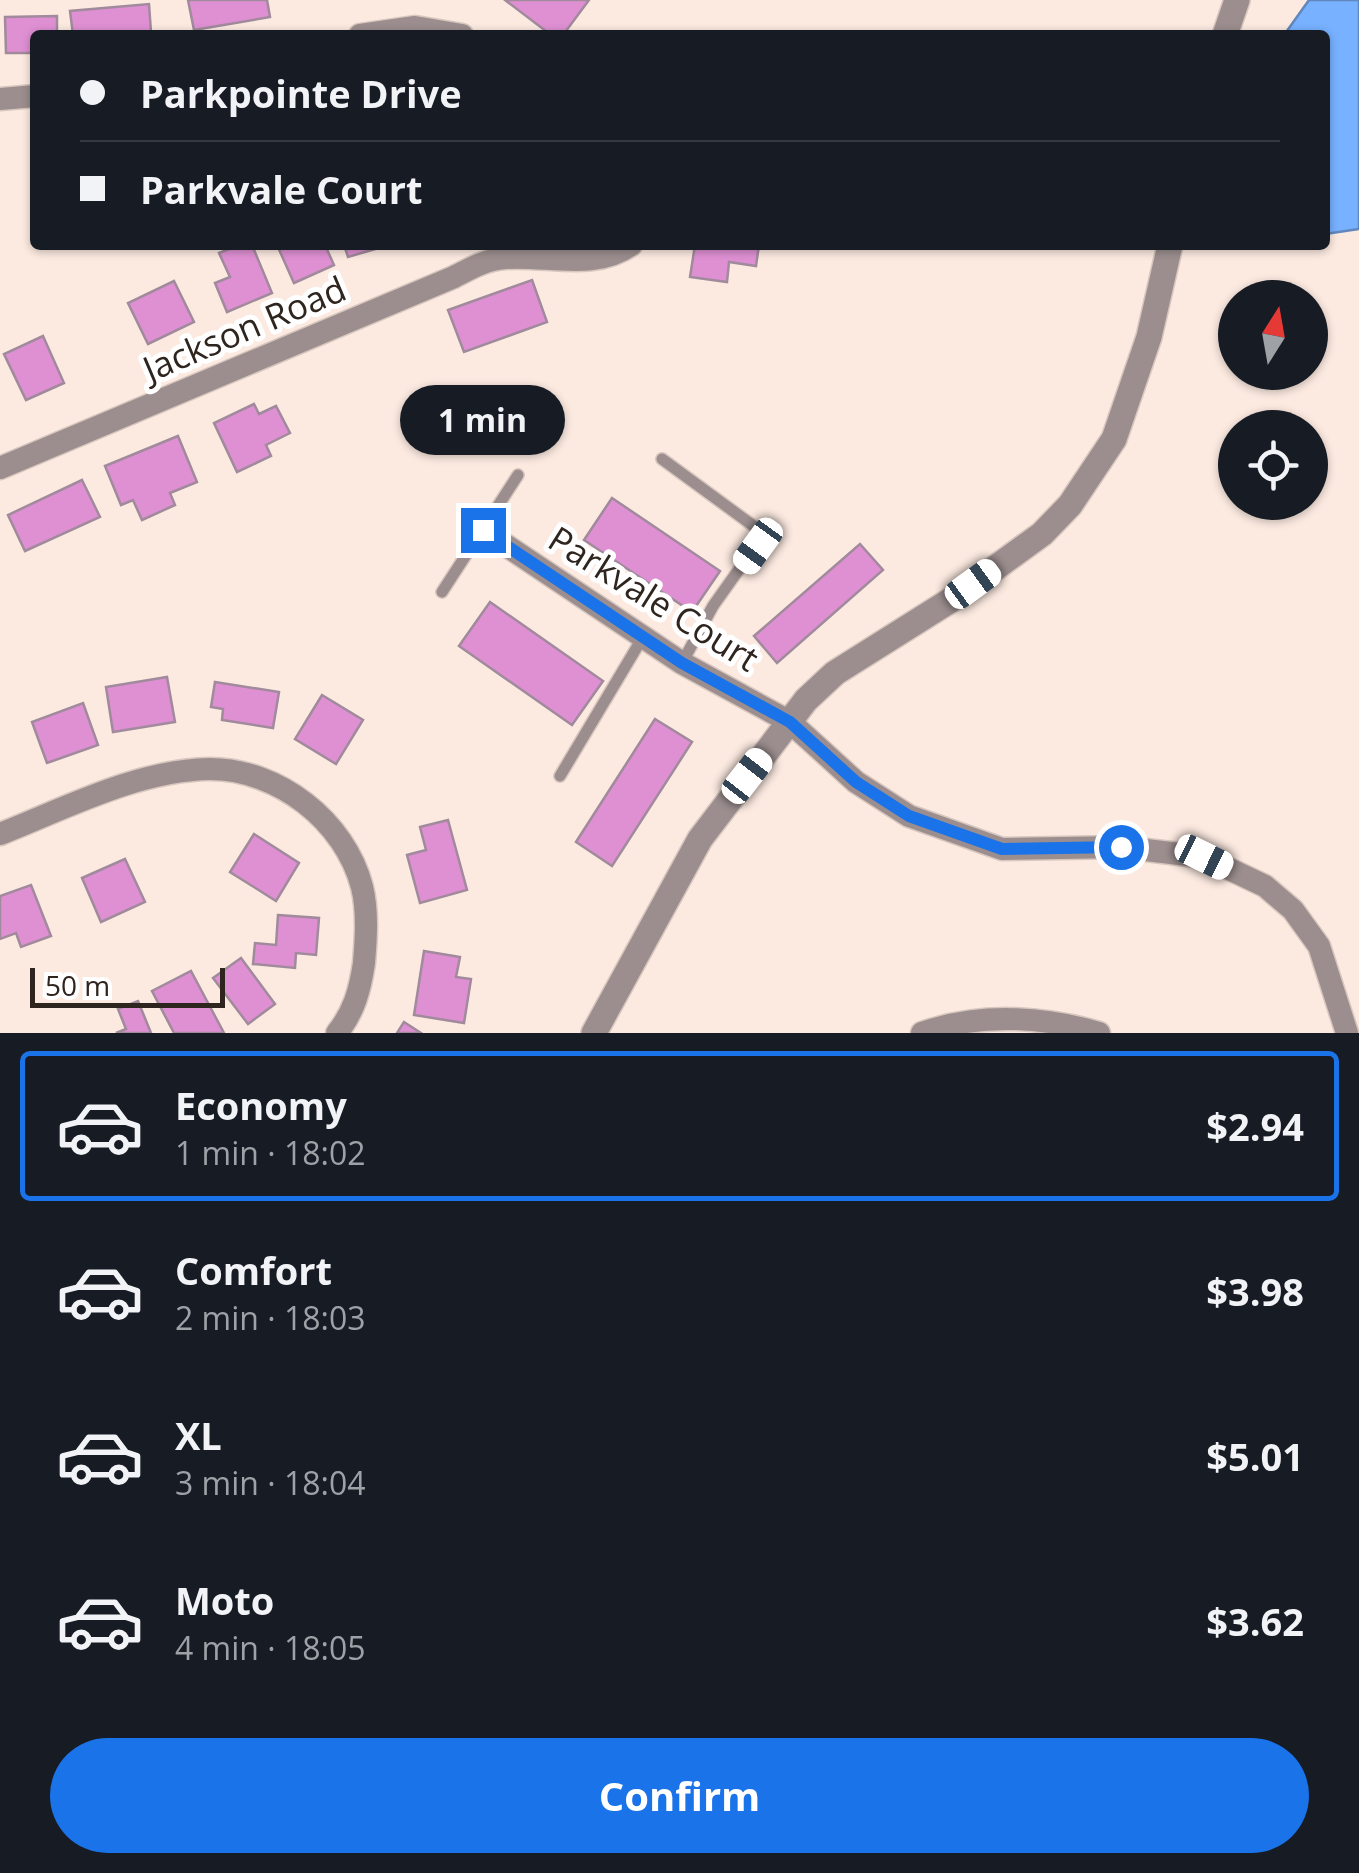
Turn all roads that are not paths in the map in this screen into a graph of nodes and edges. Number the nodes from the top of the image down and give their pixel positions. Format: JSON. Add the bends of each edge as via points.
{"nodes":[{"id":1,"x":1237,"y":0,"type":"edge"},
{"id":2,"x":394,"y":30,"type":"edge"},
{"id":3,"x":433,"y":30,"type":"edge"},
{"id":4,"x":1227,"y":30,"type":"edge"},
{"id":5,"x":30,"y":96,"type":"edge"},
{"id":6,"x":0,"y":99,"type":"edge"},
{"id":7,"x":624,"y":250,"type":"edge"},
{"id":8,"x":1169,"y":250,"type":"edge"},
{"id":9,"x":662,"y":459,"type":"dead end"},
{"id":10,"x":0,"y":468,"type":"edge"},
{"id":11,"x":518,"y":475,"type":"dead end"},
{"id":12,"x":483,"y":530,"type":"junction"},
{"id":13,"x":442,"y":592,"type":"dead end"},
{"id":14,"x":643,"y":637,"type":"junction"},
{"id":15,"x":682,"y":663,"type":"junction"},
{"id":16,"x":790,"y":722,"type":"junction"},
{"id":17,"x":560,"y":776,"type":"dead end"},
{"id":18,"x":0,"y":834,"type":"edge"},
{"id":19,"x":337,"y":1033,"type":"edge"},
{"id":20,"x":594,"y":1033,"type":"edge"},
{"id":21,"x":922,"y":1033,"type":"edge"},
{"id":22,"x":1099,"y":1033,"type":"edge"},
{"id":23,"x":1347,"y":1033,"type":"edge"}],
"edges":[{"from":1,"to":4,"type":"street"},
{"from":2,"to":3,"type":"street"},
{"from":5,"to":6,"type":"street"},
{"from":7,"to":10,"type":"street","name":"Jackson Road","via":[[596,260],[484,262]]},
{"from":8,"to":16,"type":"street","via":[[1149,338],[1114,439],[1070,504],[1042,534],[951,600],[834,673]]},
{"from":9,"to":15,"type":"lane","via":[[762,537]]},
{"from":11,"to":12,"type":"lane"},
{"from":12,"to":13,"type":"lane"},
{"from":12,"to":14,"type":"street","name":"Parkvale Court"},
{"from":14,"to":15,"type":"street","name":"Parkvale Court"},
{"from":14,"to":17,"type":"lane"},
{"from":15,"to":16,"type":"street","name":"Parkvale Court"},
{"from":16,"to":20,"type":"street","via":[[700,839]]},
{"from":16,"to":23,"type":"street","name":"Parkvale Court","via":[[856,782],[953,834],[1002,849],[1167,850],[1204,857],[1265,886],[1319,946]]},
{"from":18,"to":19,"type":"street","via":[[159,776],[244,772],[286,788],[325,822],[362,886],[363,968],[357,1000]]},
{"from":21,"to":22,"type":"street","via":[[1020,1018]]}]}
